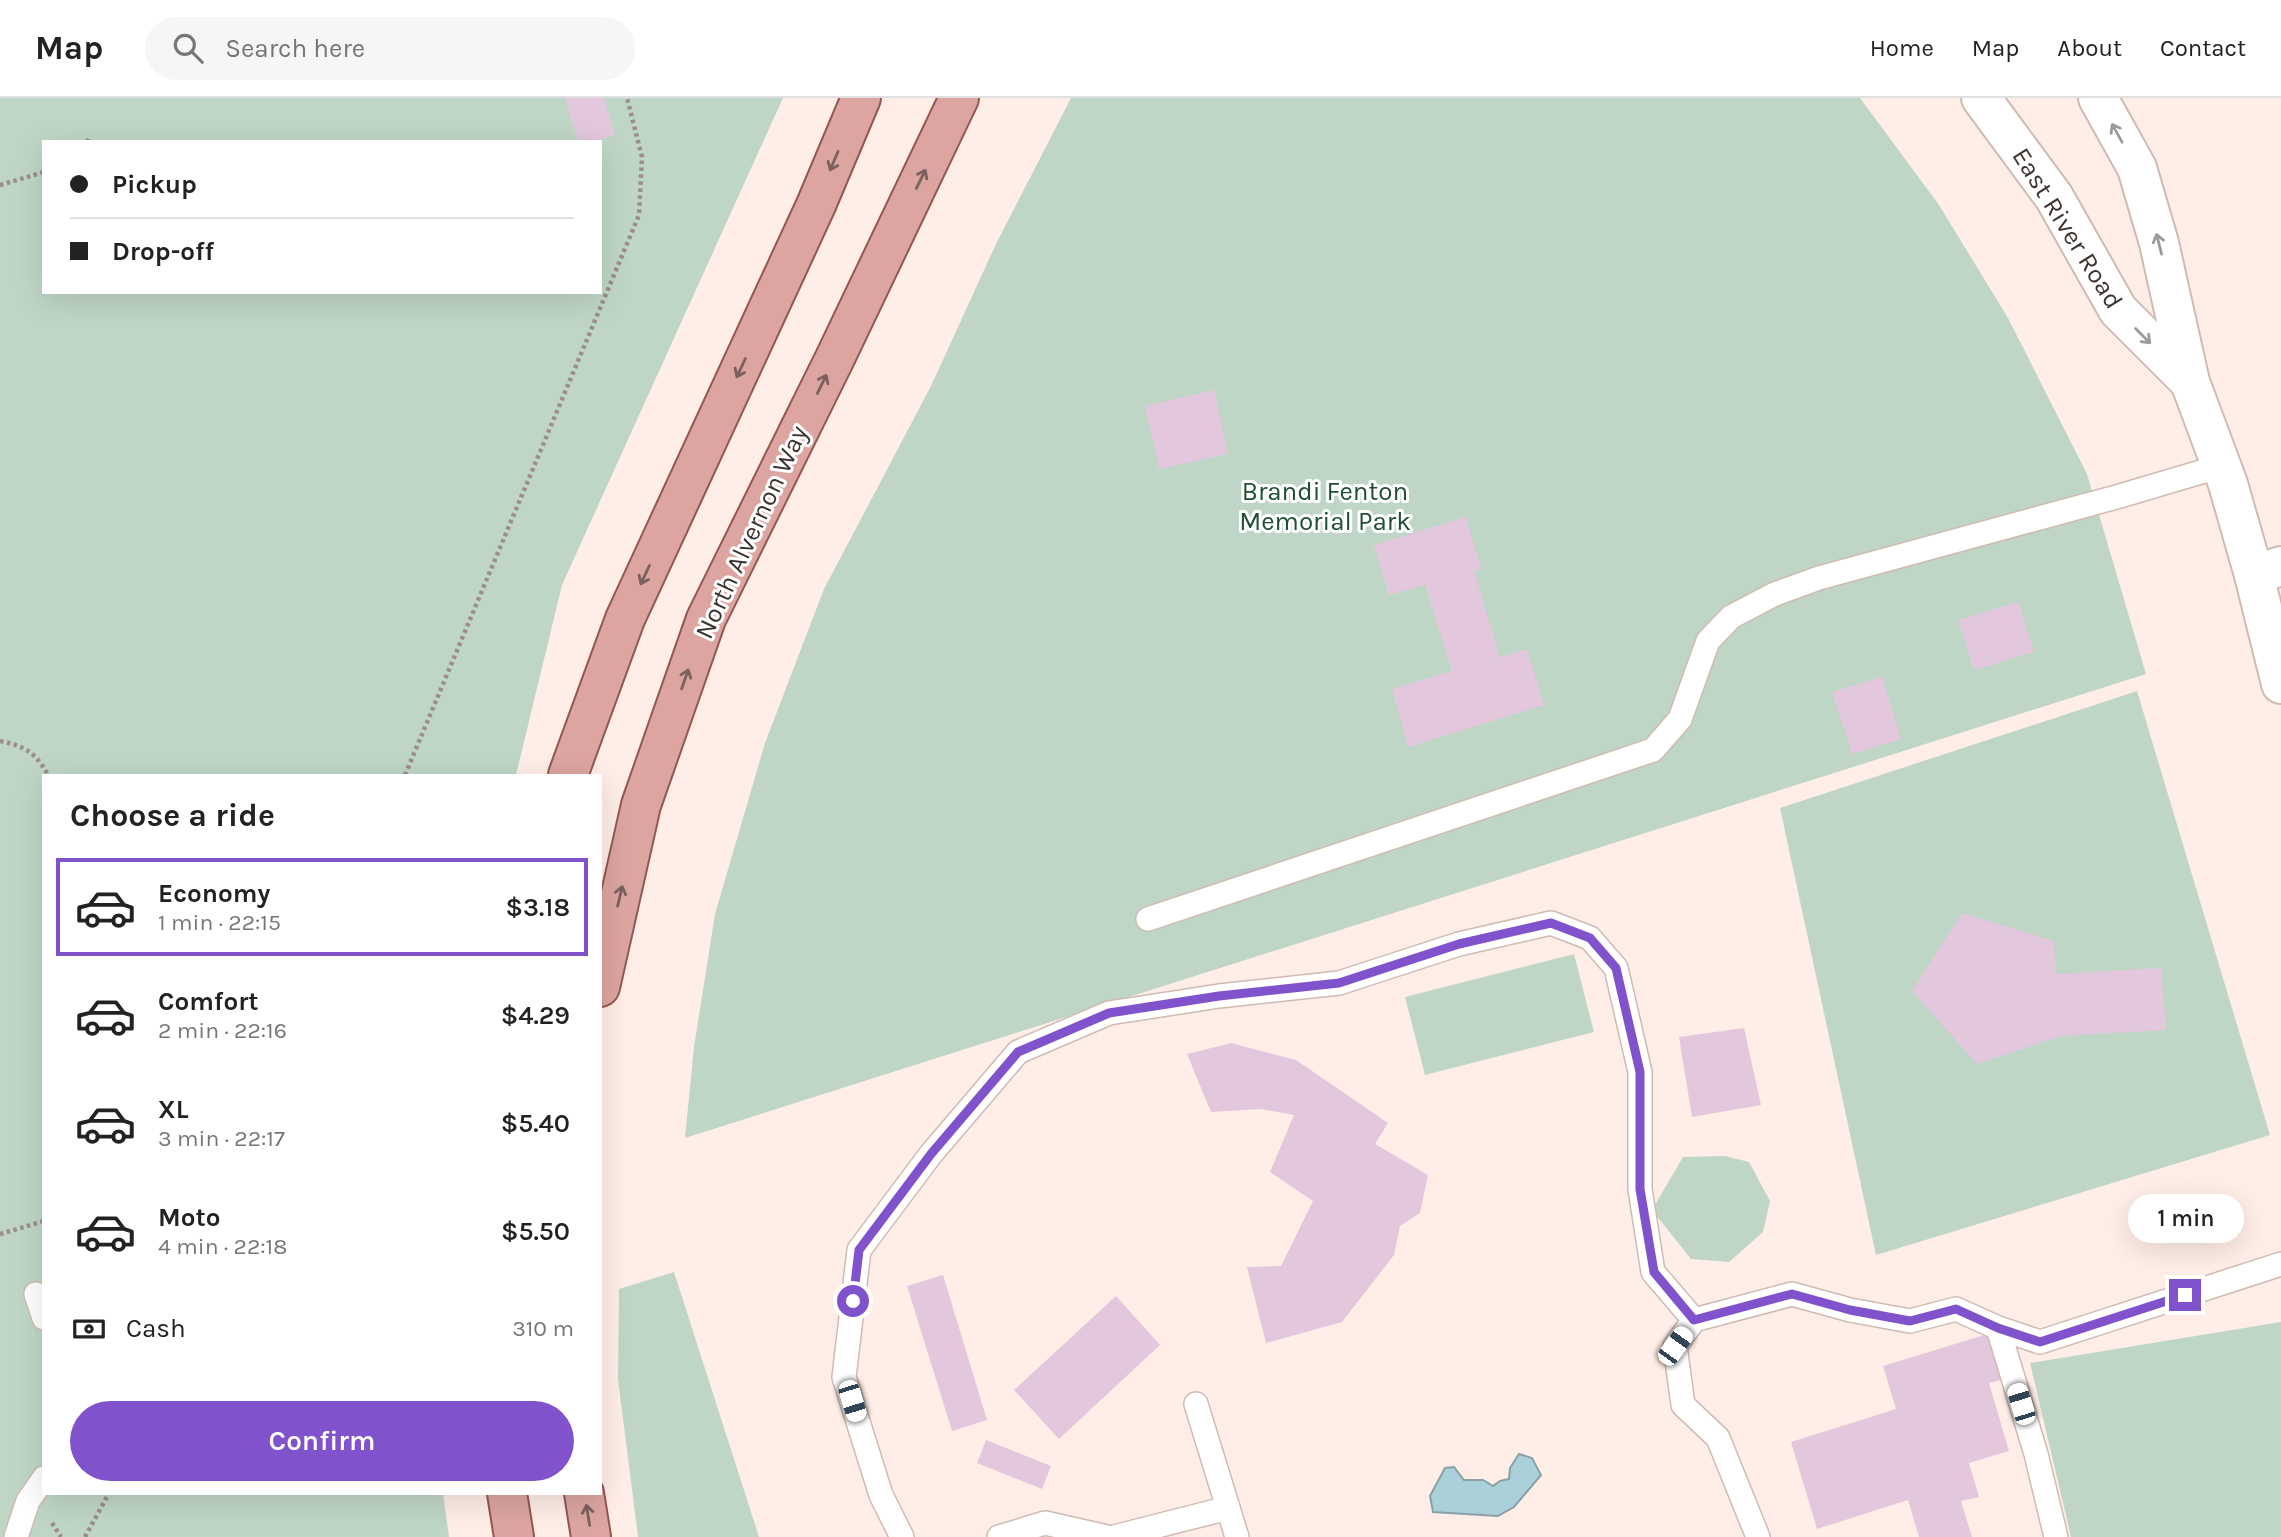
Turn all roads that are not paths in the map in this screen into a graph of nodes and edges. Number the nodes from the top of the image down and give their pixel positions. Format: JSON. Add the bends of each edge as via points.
{"nodes":[{"id":1,"x":861,"y":98,"type":"edge"},
{"id":2,"x":959,"y":98,"type":"edge"},
{"id":3,"x":1981,"y":98,"type":"edge"},
{"id":4,"x":2098,"y":98,"type":"edge"},
{"id":5,"x":2190,"y":382,"type":"junction"},
{"id":6,"x":2221,"y":466,"type":"junction"},
{"id":7,"x":2268,"y":571,"type":"edge"},
{"id":8,"x":2281,"y":684,"type":"edge"},
{"id":9,"x":568,"y":774,"type":"edge"},
{"id":10,"x":1148,"y":919,"type":"dead end"},
{"id":11,"x":602,"y":978,"type":"edge"},
{"id":12,"x":2281,"y":1264,"type":"edge"},
{"id":13,"x":36,"y":1294,"type":"dead end"},
{"id":14,"x":42,"y":1312,"type":"edge"},
{"id":15,"x":1694,"y":1320,"type":"junction"},
{"id":16,"x":1998,"y":1328,"type":"junction"},
{"id":17,"x":1196,"y":1404,"type":"dead end"},
{"id":18,"x":42,"y":1481,"type":"edge"},
{"id":19,"x":507,"y":1495,"type":"edge"},
{"id":20,"x":584,"y":1495,"type":"edge"},
{"id":21,"x":1228,"y":1508,"type":"junction"},
{"id":22,"x":16,"y":1537,"type":"edge"},
{"id":23,"x":514,"y":1537,"type":"edge"},
{"id":24,"x":592,"y":1537,"type":"edge"},
{"id":25,"x":902,"y":1537,"type":"edge"},
{"id":26,"x":999,"y":1537,"type":"edge"},
{"id":27,"x":1107,"y":1537,"type":"edge"},
{"id":28,"x":1114,"y":1537,"type":"edge"},
{"id":29,"x":1237,"y":1537,"type":"edge"},
{"id":30,"x":1758,"y":1537,"type":"edge"},
{"id":31,"x":2056,"y":1537,"type":"edge"}],
"edges":[{"from":1,"to":9,"type":"main road","one_way":true,"via":[[625,619]]},
{"from":11,"to":2,"type":"main road","name":"North Alvernon Way","one_way":true,"via":[[641,805],[706,619]]},
{"from":3,"to":5,"type":"street","name":"East River Road","one_way":true,"via":[[2054,197],[2118,310]]},
{"from":5,"to":4,"type":"street","name":"East River Road","one_way":true,"via":[[2137,169]]},
{"from":5,"to":6,"type":"street","name":"East River Road"},
{"from":6,"to":7,"type":"street","name":"East River Road"},
{"from":6,"to":10,"type":"lane","via":[[1775,594],[1731,617],[1709,640],[1680,719],[1653,750]]},
{"from":7,"to":8,"type":"street","name":"East River Road"},
{"from":12,"to":16,"type":"lane","via":[[2040,1342]]},
{"from":13,"to":14,"type":"lane"},
{"from":15,"to":16,"type":"lane","via":[[1792,1294],[1910,1321],[1956,1309]]},
{"from":15,"to":25,"type":"lane","via":[[1654,1272],[1640,1189],[1640,1072],[1616,968],[1590,938],[1551,923],[1459,944],[1339,983],[1109,1013],[1018,1052],[931,1154],[859,1250],[845,1377],[881,1495]]},
{"from":15,"to":30,"type":"lane","via":[[1675,1346],[1683,1405],[1718,1438]]},
{"from":16,"to":31,"type":"lane"},
{"from":17,"to":21,"type":"lane"},
{"from":18,"to":22,"type":"lane","via":[[28,1501]]},
{"from":19,"to":23,"type":"main road"},
{"from":24,"to":20,"type":"main road","one_way":true},
{"from":21,"to":28,"type":"lane"},
{"from":21,"to":29,"type":"lane"},
{"from":26,"to":27,"type":"lane","via":[[1045,1523]]}]}
